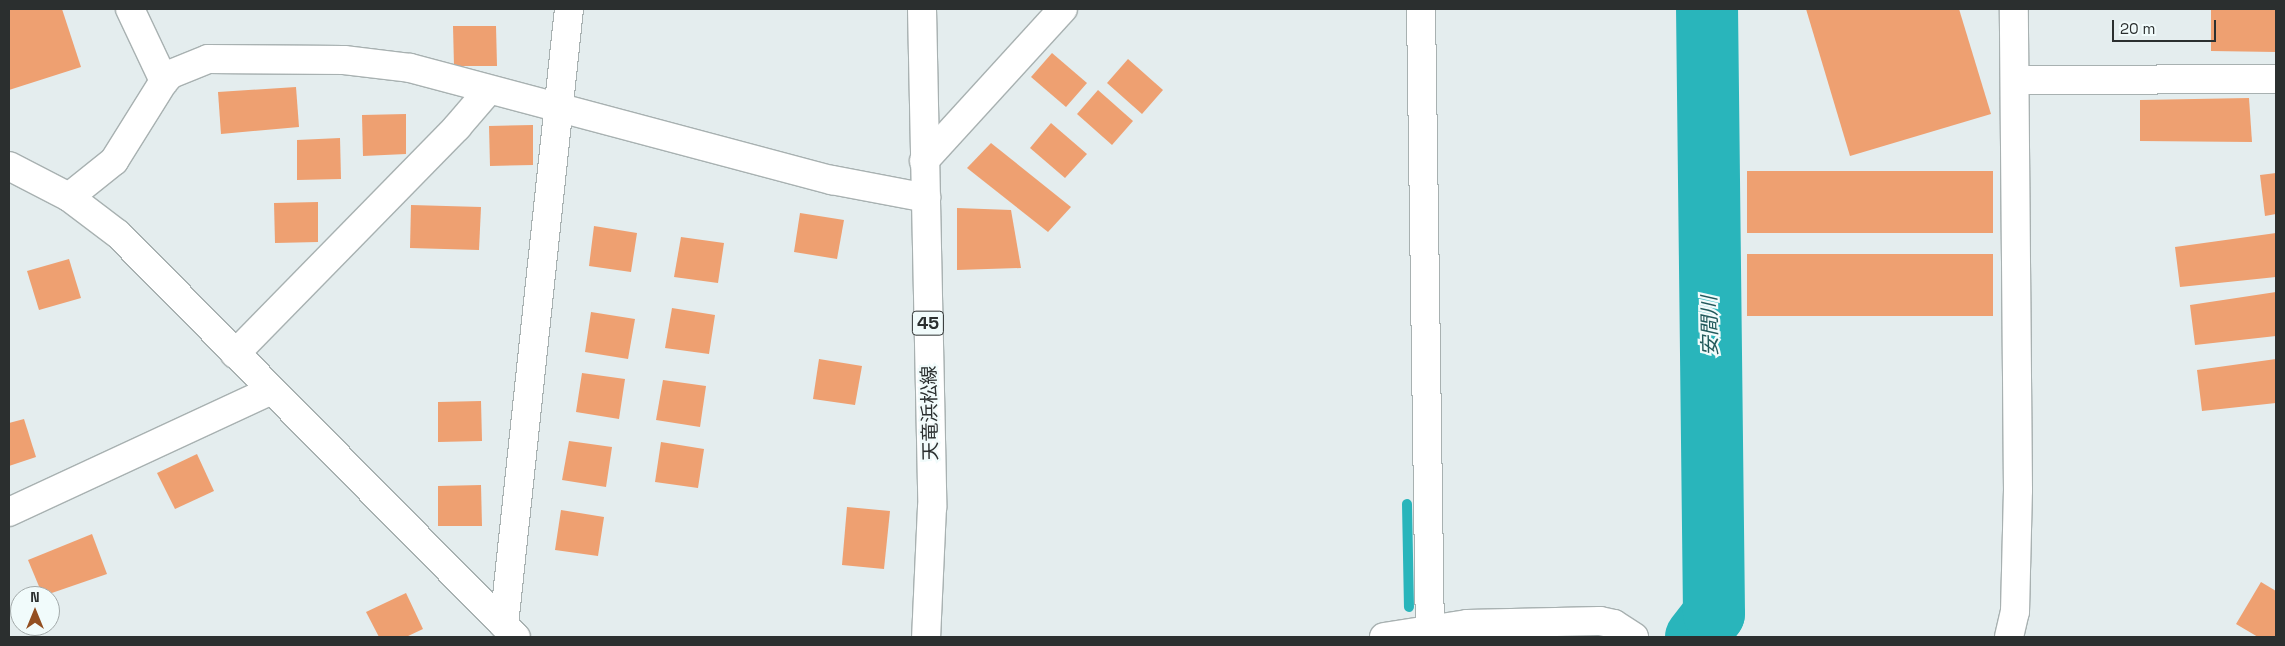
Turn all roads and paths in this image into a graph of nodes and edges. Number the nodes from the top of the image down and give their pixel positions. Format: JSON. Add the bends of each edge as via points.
{"nodes":[{"id":1,"x":130,"y":9,"type":"edge"},
{"id":2,"x":569,"y":9,"type":"edge"},
{"id":3,"x":922,"y":9,"type":"edge"},
{"id":4,"x":1063,"y":9,"type":"edge"},
{"id":5,"x":1421,"y":9,"type":"edge"},
{"id":6,"x":2014,"y":9,"type":"edge"},
{"id":7,"x":2276,"y":79,"type":"edge"},
{"id":8,"x":2015,"y":80,"type":"junction"},
{"id":9,"x":164,"y":81,"type":"junction"},
{"id":10,"x":488,"y":91,"type":"junction"},
{"id":11,"x":560,"y":109,"type":"junction"},
{"id":12,"x":924,"y":161,"type":"junction"},
{"id":13,"x":9,"y":166,"type":"edge"},
{"id":14,"x":69,"y":197,"type":"junction"},
{"id":15,"x":926,"y":198,"type":"junction"},
{"id":16,"x":235,"y":354,"type":"junction"},
{"id":17,"x":270,"y":391,"type":"junction"},
{"id":18,"x":9,"y":512,"type":"edge"},
{"id":19,"x":510,"y":631,"type":"edge"},
{"id":20,"x":1430,"y":633,"type":"edge"},
{"id":21,"x":926,"y":637,"type":"edge"},
{"id":22,"x":1384,"y":637,"type":"edge"},
{"id":23,"x":1634,"y":637,"type":"edge"},
{"id":24,"x":2009,"y":637,"type":"edge"}],
"edges":[{"from":1,"to":9,"type":"street"},
{"from":2,"to":11,"type":"street"},
{"from":3,"to":12,"type":"street","name":"天竜浜松線","number":"45"},
{"from":4,"to":12,"type":"street"},
{"from":5,"to":20,"type":"street"},
{"from":6,"to":8,"type":"street"},
{"from":7,"to":8,"type":"street"},
{"from":8,"to":24,"type":"street","via":[[2018,490],[2015,612]]},
{"from":9,"to":10,"type":"street","via":[[171,74],[208,59],[344,60],[410,68]]},
{"from":9,"to":14,"type":"street","via":[[114,161]]},
{"from":10,"to":11,"type":"street"},
{"from":10,"to":16,"type":"street","via":[[456,128]]},
{"from":11,"to":15,"type":"street","via":[[832,180]]},
{"from":11,"to":19,"type":"street"},
{"from":12,"to":15,"type":"street","name":"天竜浜松線","number":"45"},
{"from":13,"to":14,"type":"street"},
{"from":14,"to":16,"type":"street","via":[[118,234]]},
{"from":15,"to":21,"type":"street","name":"天竜浜松線","number":"45","via":[[932,507]]},
{"from":16,"to":17,"type":"street"},
{"from":17,"to":18,"type":"street"},
{"from":17,"to":19,"type":"street"},
{"from":20,"to":22,"type":"street"},
{"from":20,"to":23,"type":"street","via":[[1600,621],[1614,624]]}]}
